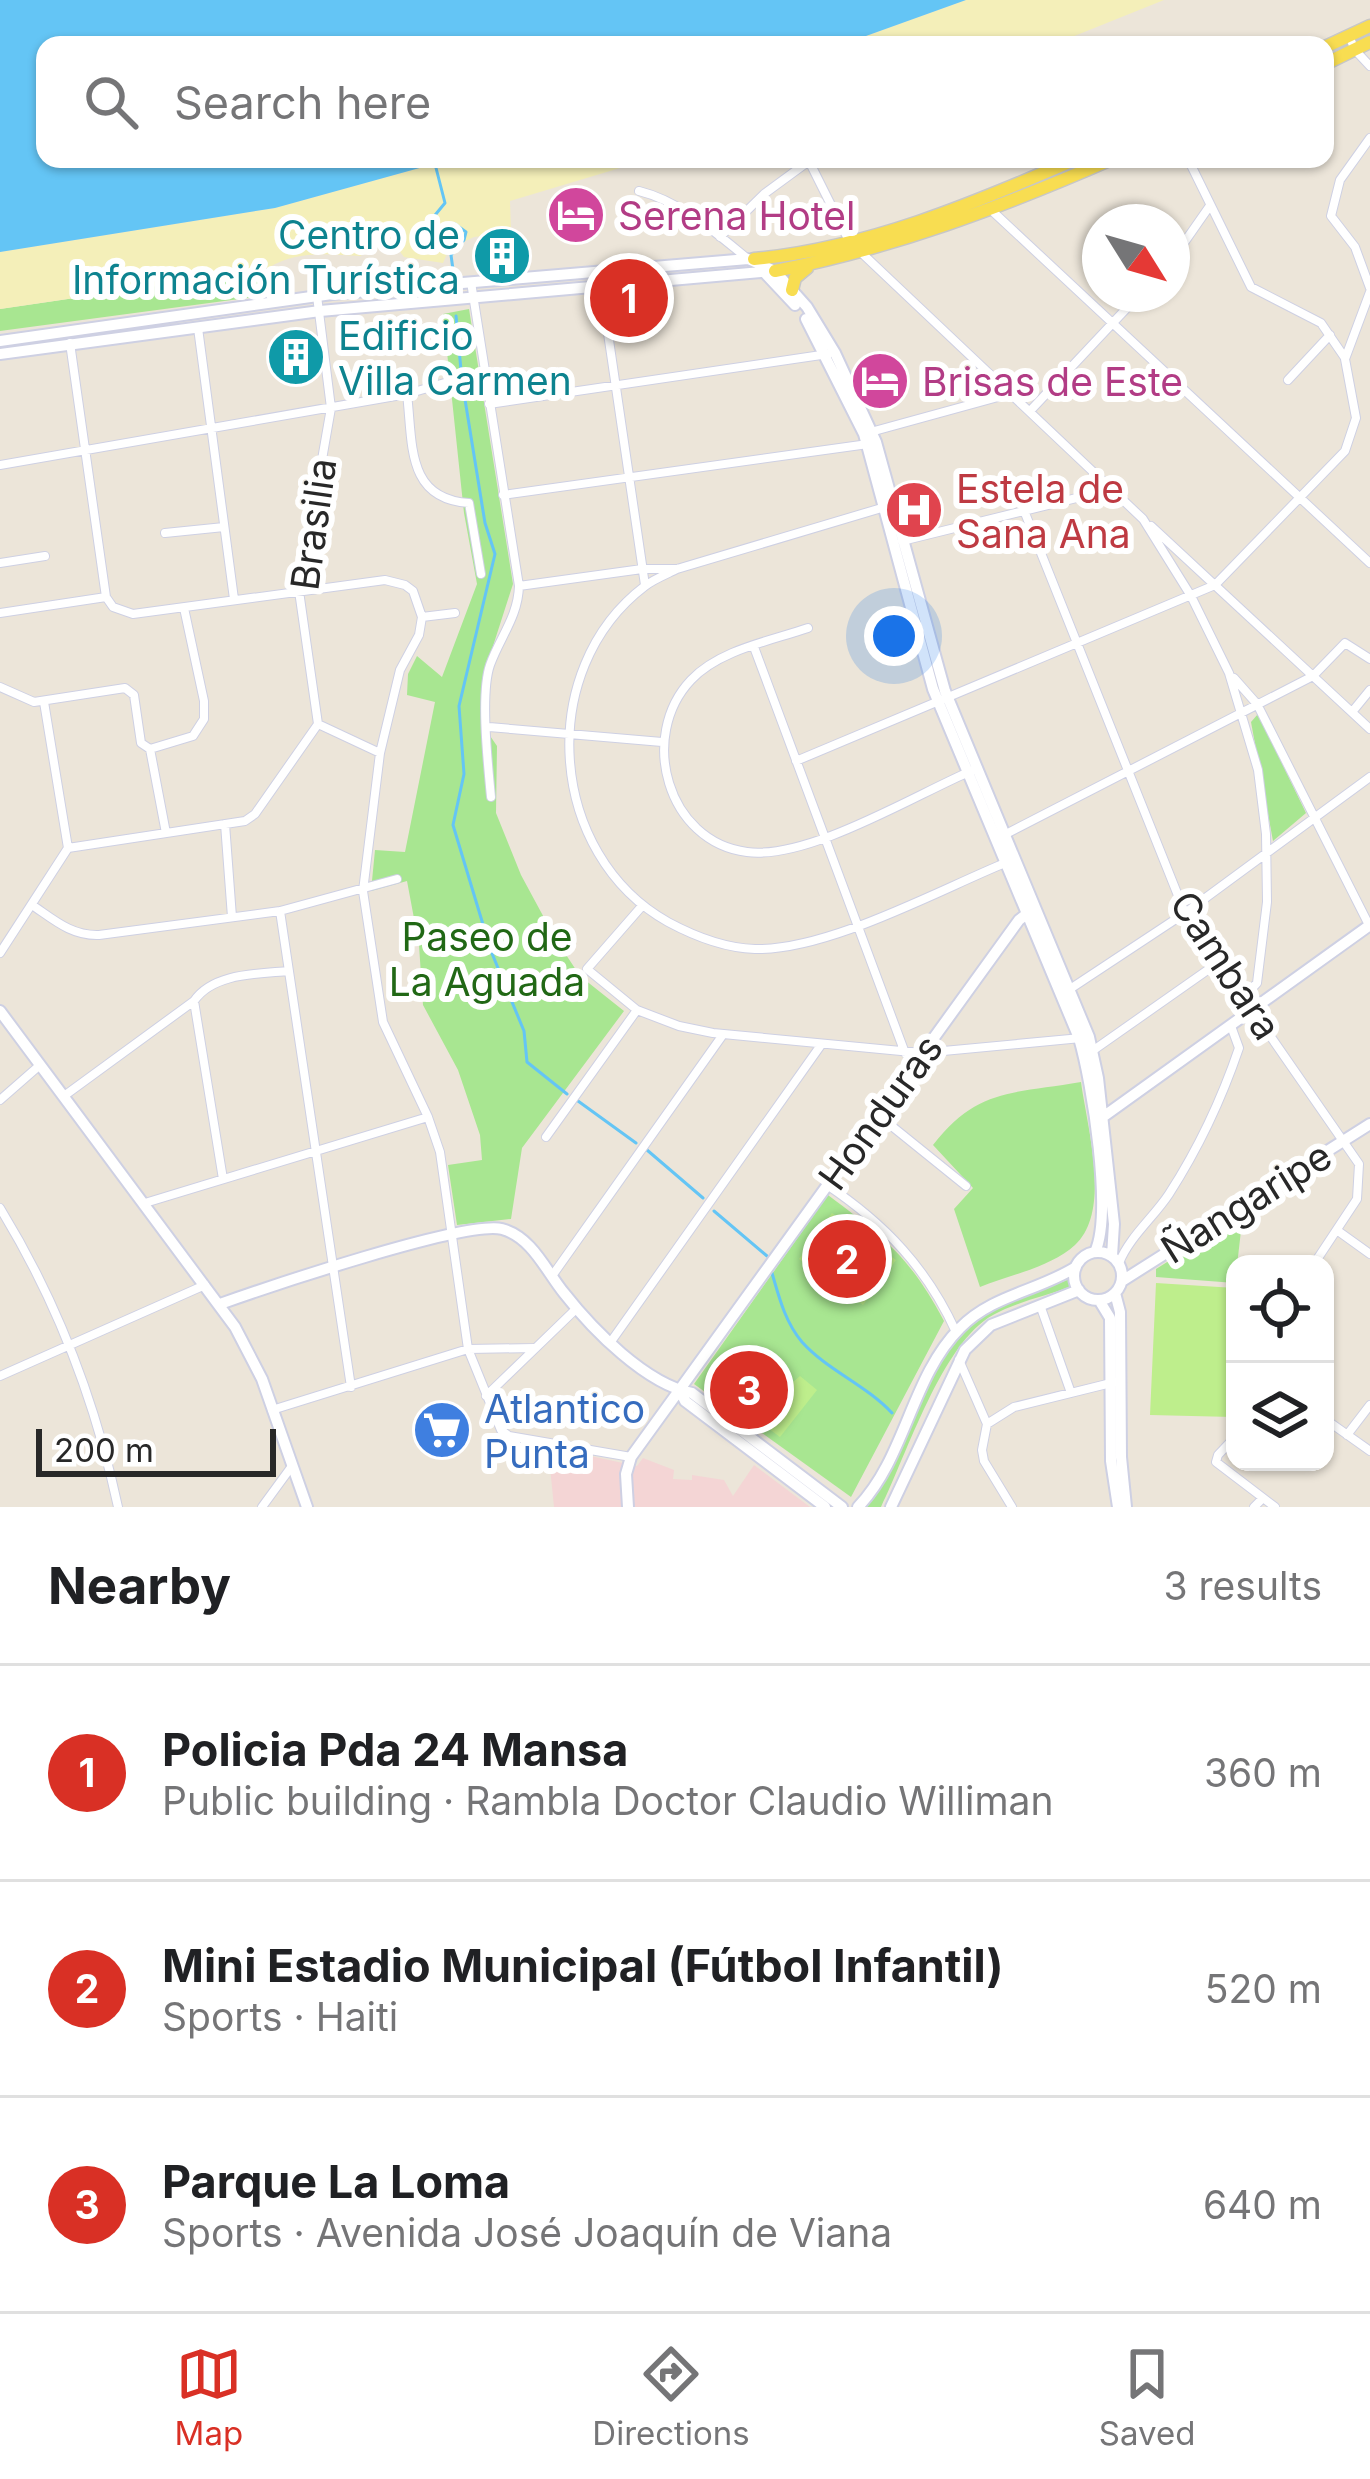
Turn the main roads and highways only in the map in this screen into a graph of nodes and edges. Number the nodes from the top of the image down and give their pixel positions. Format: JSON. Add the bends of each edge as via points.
{"nodes":[{"id":1,"x":1370,"y":26,"type":"edge"},
{"id":2,"x":1370,"y":42,"type":"edge"},
{"id":3,"x":1352,"y":43,"type":"junction"},
{"id":4,"x":1334,"y":46,"type":"edge"},
{"id":5,"x":1334,"y":57,"type":"edge"},
{"id":6,"x":1059,"y":168,"type":"edge"},
{"id":7,"x":1088,"y":168,"type":"edge"},
{"id":8,"x":988,"y":205,"type":"junction"},
{"id":9,"x":854,"y":246,"type":"junction"},
{"id":10,"x":815,"y":263,"type":"junction"},
{"id":11,"x":763,"y":264,"type":"junction"},
{"id":12,"x":600,"y":278,"type":"junction"},
{"id":13,"x":792,"y":290,"type":"junction"},
{"id":14,"x":0,"y":341,"type":"edge"},
{"id":15,"x":0,"y":354,"type":"edge"},
{"id":16,"x":831,"y":354,"type":"junction"},
{"id":17,"x":1032,"y":909,"type":"junction"},
{"id":18,"x":1370,"y":926,"type":"edge"},
{"id":19,"x":0,"y":1011,"type":"edge"},
{"id":20,"x":1098,"y":1120,"type":"junction"},
{"id":21,"x":1370,"y":1124,"type":"edge"},
{"id":22,"x":1095,"y":1252,"type":"junction"},
{"id":23,"x":1115,"y":1259,"type":"junction"},
{"id":24,"x":1076,"y":1268,"type":"junction"},
{"id":25,"x":1118,"y":1287,"type":"junction"},
{"id":26,"x":1079,"y":1290,"type":"junction"},
{"id":27,"x":1099,"y":1300,"type":"junction"},
{"id":28,"x":220,"y":1304,"type":"junction"},
{"id":29,"x":1115,"y":1382,"type":"junction"},
{"id":30,"x":680,"y":1391,"type":"junction"},
{"id":31,"x":766,"y":1456,"type":"junction"},
{"id":32,"x":308,"y":1507,"type":"edge"},
{"id":33,"x":628,"y":1507,"type":"edge"},
{"id":34,"x":825,"y":1507,"type":"edge"},
{"id":35,"x":842,"y":1507,"type":"edge"},
{"id":36,"x":858,"y":1507,"type":"edge"},
{"id":37,"x":891,"y":1507,"type":"edge"},
{"id":38,"x":1122,"y":1507,"type":"edge"}],
"edges":[{"from":1,"to":3,"type":"main road"},
{"from":2,"to":3,"type":"main road"},
{"from":3,"to":4,"type":"main road"},
{"from":3,"to":5,"type":"main road"},
{"from":6,"to":8,"type":"main road"},
{"from":7,"to":8,"type":"main road"},
{"from":8,"to":9,"type":"main road"},
{"from":9,"to":10,"type":"main road"},
{"from":9,"to":11,"type":"main road"},
{"from":10,"to":11,"type":"main road"},
{"from":10,"to":13,"type":"main road"},
{"from":11,"to":12,"type":"main road","via":[[727,261]]},
{"from":11,"to":12,"type":"main road","via":[[734,274]]},
{"from":11,"to":13,"type":"main road"},
{"from":11,"to":16,"type":"main road"},
{"from":12,"to":14,"type":"main road","via":[[317,296]]},
{"from":12,"to":15,"type":"main road"},
{"from":13,"to":16,"type":"main road"},
{"from":16,"to":17,"type":"main road","via":[[869,438],[943,699]]},
{"from":17,"to":20,"type":"main road","via":[[1084,1038]]},
{"from":17,"to":30,"type":"main road","name":"Honduras"},
{"from":18,"to":20,"type":"main road"},
{"from":19,"to":28,"type":"main road"},
{"from":20,"to":22,"type":"main road","via":[[1103,1222]]},
{"from":20,"to":23,"type":"main road"},
{"from":21,"to":25,"type":"main road","name":"Ñangaripe"},
{"from":22,"to":23,"type":"main road"},
{"from":22,"to":24,"type":"main road"},
{"from":23,"to":25,"type":"main road"},
{"from":24,"to":26,"type":"main road"},
{"from":24,"to":36,"type":"main road","via":[[992,1303],[956,1333],[877,1486]]},
{"from":25,"to":27,"type":"main road"},
{"from":25,"to":29,"type":"main road"},
{"from":26,"to":27,"type":"main road"},
{"from":26,"to":37,"type":"main road","via":[[991,1325],[958,1359]]},
{"from":27,"to":29,"type":"main road","via":[[1110,1318]]},
{"from":28,"to":30,"type":"main road","via":[[451,1234],[512,1232],[610,1343]]},
{"from":28,"to":32,"type":"main road","via":[[249,1351]]},
{"from":29,"to":38,"type":"main road"},
{"from":30,"to":31,"type":"main road"},
{"from":30,"to":33,"type":"main road","name":"Honduras","via":[[631,1457]]},
{"from":31,"to":34,"type":"main road"},
{"from":31,"to":35,"type":"main road"}]}
